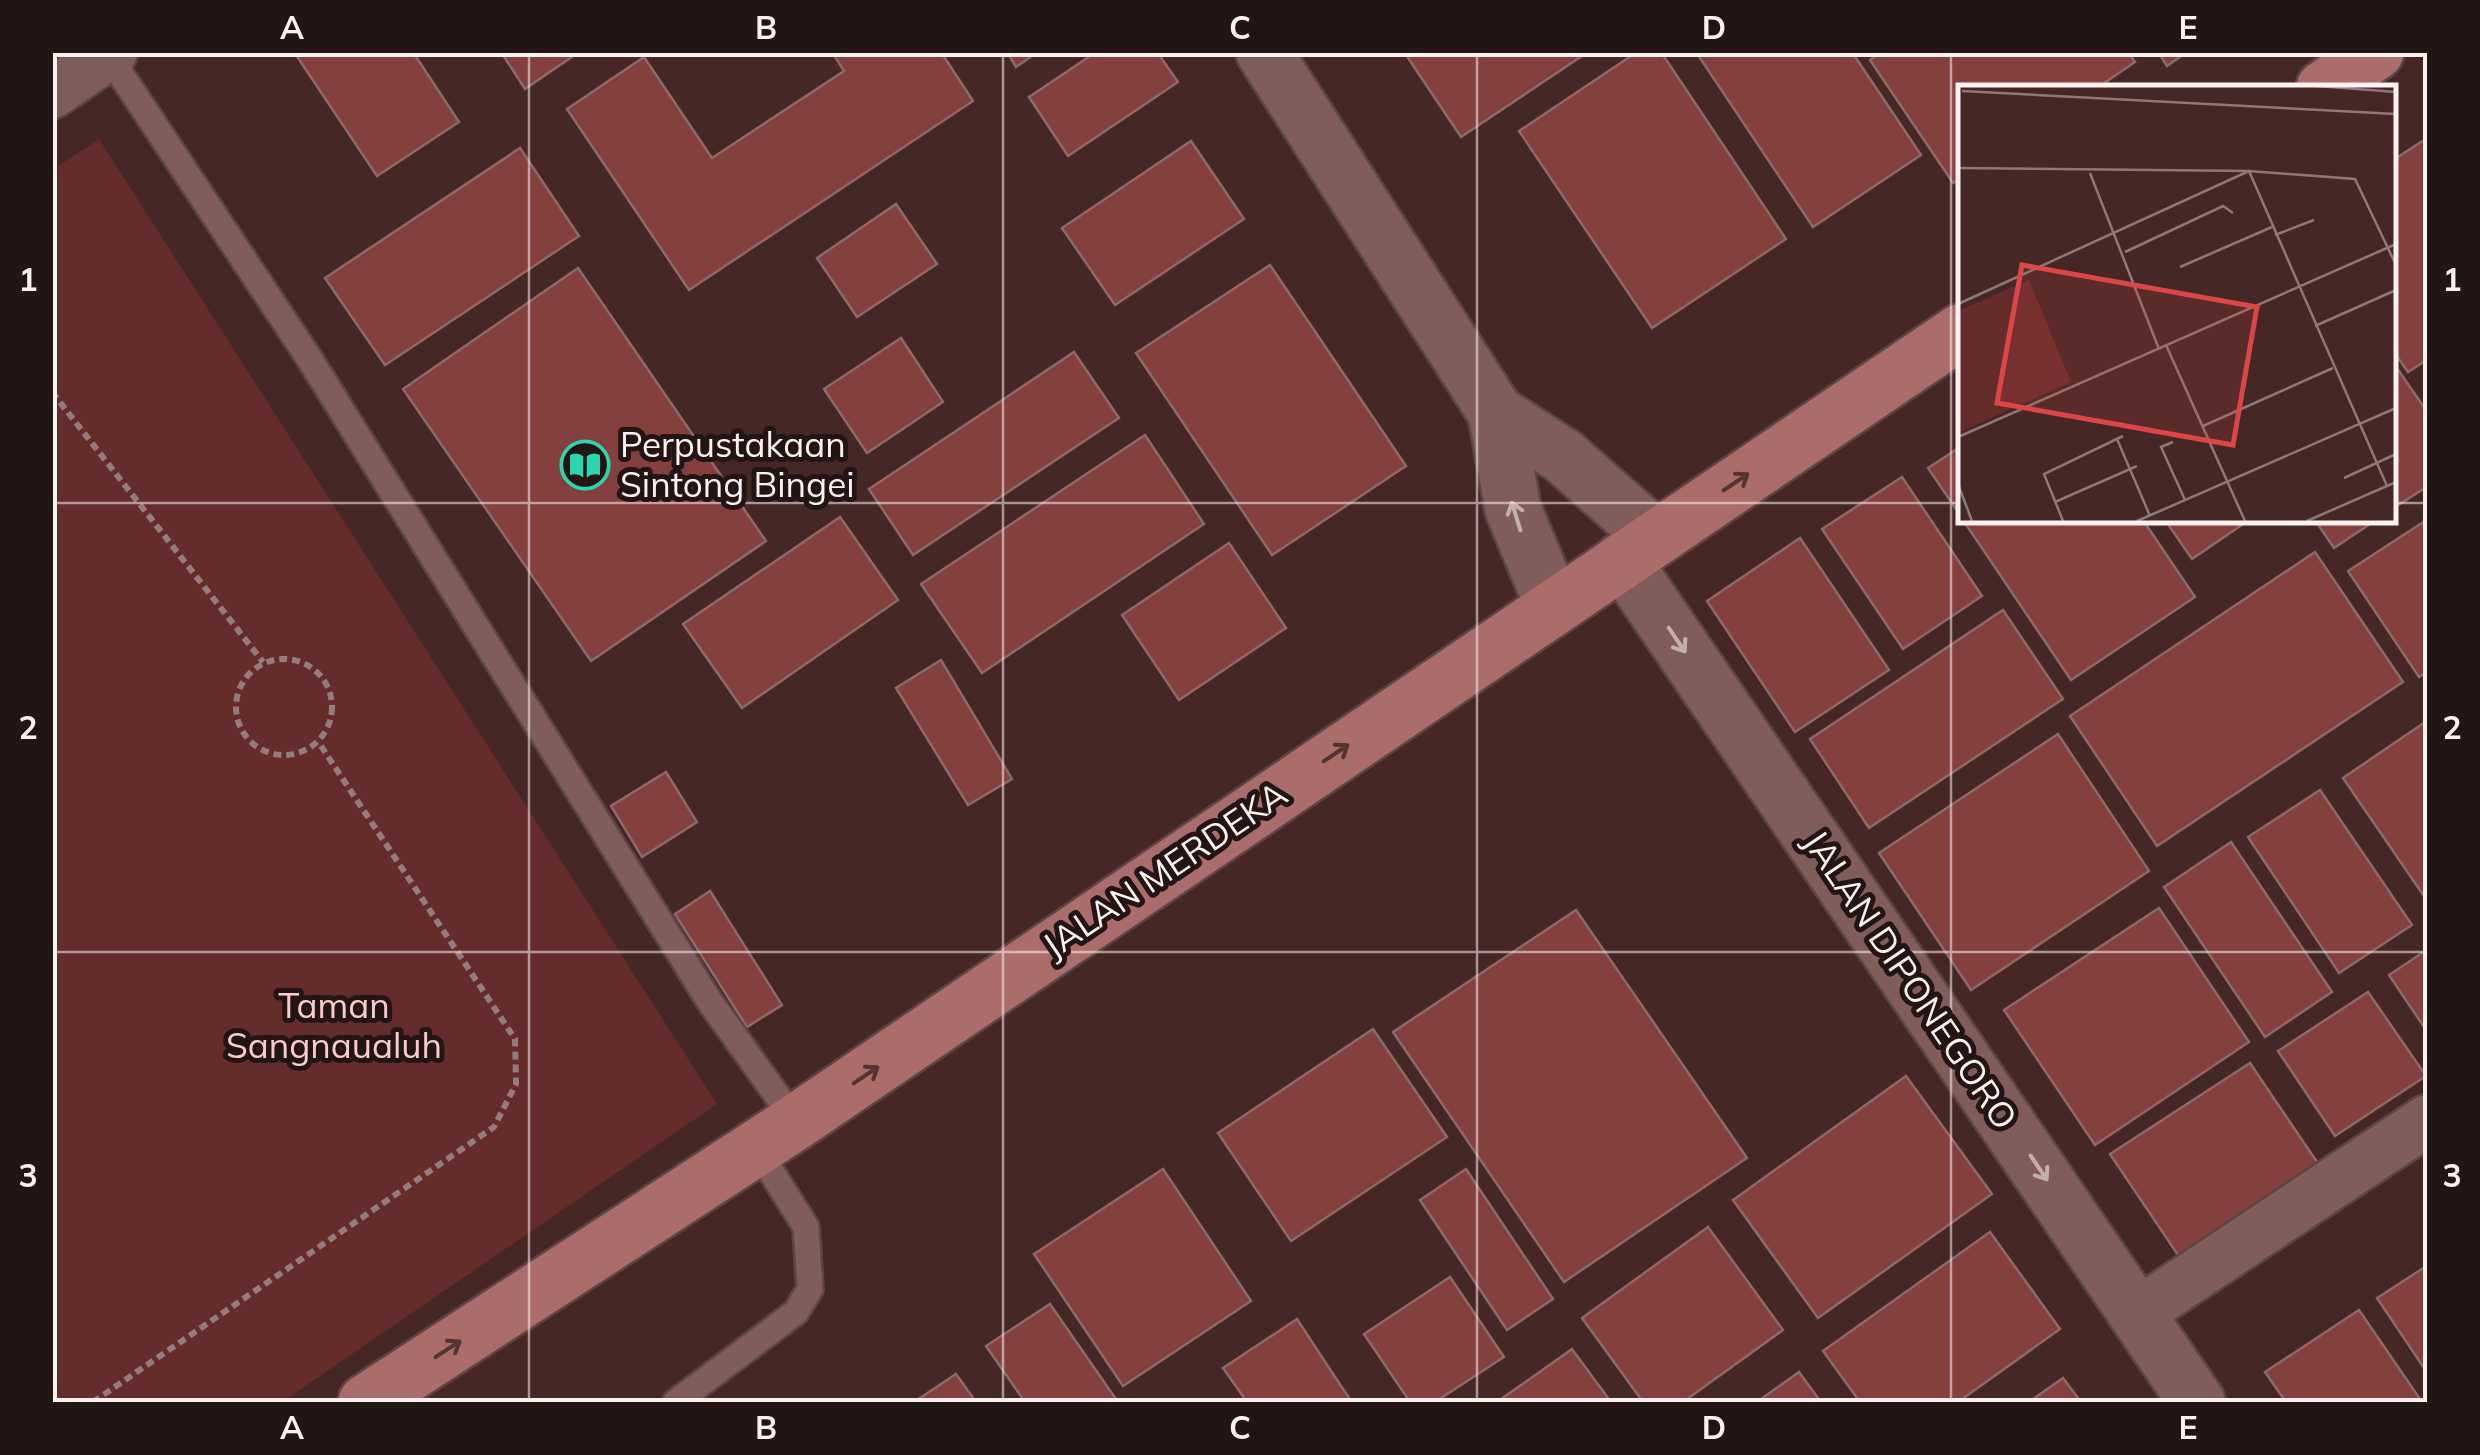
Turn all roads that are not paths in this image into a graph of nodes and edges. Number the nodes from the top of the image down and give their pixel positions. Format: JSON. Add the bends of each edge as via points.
{"nodes":[{"id":1,"x":1264,"y":52,"type":"edge"},
{"id":2,"x":2376,"y":52,"type":"edge"},
{"id":3,"x":110,"y":54,"type":"edge"},
{"id":4,"x":2328,"y":85,"type":"edge"},
{"id":5,"x":52,"y":93,"type":"edge"},
{"id":6,"x":1958,"y":333,"type":"edge"},
{"id":7,"x":1496,"y":413,"type":"junction"},
{"id":8,"x":1638,"y":548,"type":"junction"},
{"id":9,"x":1553,"y":605,"type":"junction"},
{"id":10,"x":2428,"y":1120,"type":"edge"},
{"id":11,"x":777,"y":1136,"type":"junction"},
{"id":12,"x":2138,"y":1313,"type":"junction"},
{"id":13,"x":366,"y":1402,"type":"edge"},
{"id":14,"x":676,"y":1402,"type":"edge"},
{"id":15,"x":2197,"y":1402,"type":"edge"}],
"edges":[{"from":1,"to":7,"type":"street","name":"JALAN DIPONEGORO"},
{"from":2,"to":4,"type":"main road"},
{"from":3,"to":5,"type":"street"},
{"from":3,"to":11,"type":"lane","via":[[360,438],[710,1002]]},
{"from":8,"to":6,"type":"main road","name":"JALAN MERDEKA","one_way":true},
{"from":7,"to":8,"type":"street","name":"JALAN DIPONEGORO","via":[[1563,456]]},
{"from":9,"to":7,"type":"street","name":"JALAN DIPONEGORO","one_way":true,"via":[[1513,509]]},
{"from":8,"to":9,"type":"main road","name":"JALAN MERDEKA"},
{"from":8,"to":12,"type":"street","name":"JALAN DIPONEGORO","one_way":true},
{"from":11,"to":9,"type":"main road","name":"JALAN MERDEKA","one_way":true},
{"from":10,"to":12,"type":"street"},
{"from":13,"to":11,"type":"main road","name":"JALAN MERDEKA","one_way":true},
{"from":11,"to":14,"type":"lane","via":[[806,1226],[810,1289],[796,1312]]},
{"from":12,"to":15,"type":"street","name":"JALAN DIPONEGORO"}]}
